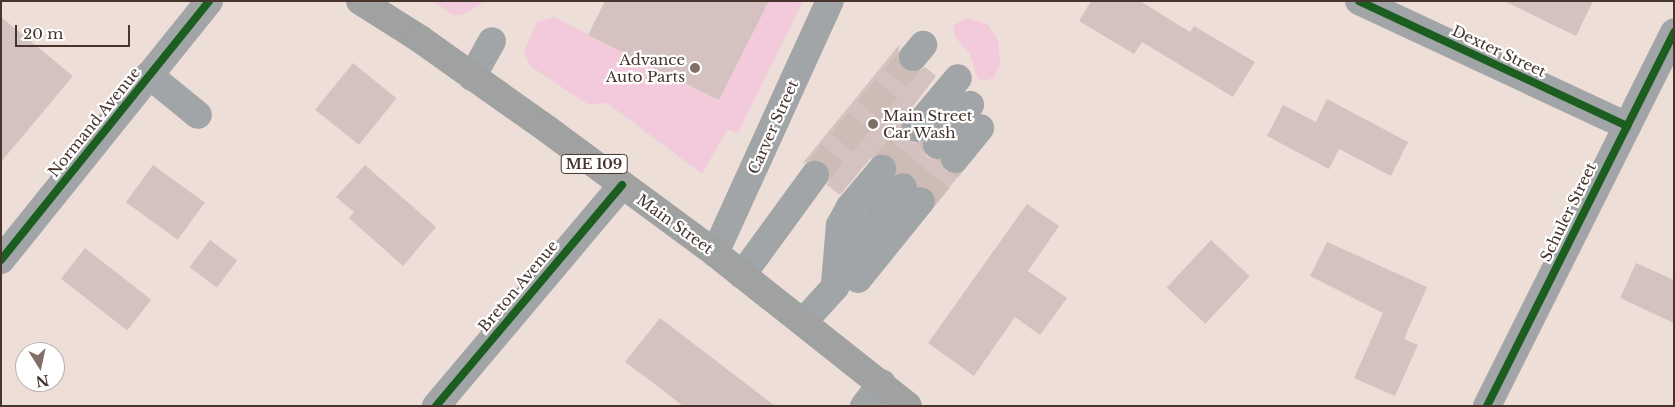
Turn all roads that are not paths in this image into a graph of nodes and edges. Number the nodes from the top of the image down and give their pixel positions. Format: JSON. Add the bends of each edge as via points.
{"nodes":[{"id":1,"x":209,"y":1,"type":"edge"},
{"id":2,"x":360,"y":1,"type":"edge"},
{"id":3,"x":830,"y":1,"type":"edge"},
{"id":4,"x":1359,"y":1,"type":"edge"},
{"id":5,"x":1674,"y":32,"type":"edge"},
{"id":6,"x":492,"y":41,"type":"dead end"},
{"id":7,"x":149,"y":75,"type":"junction"},
{"id":8,"x":472,"y":77,"type":"junction"},
{"id":9,"x":958,"y":78,"type":"dead end"},
{"id":10,"x":198,"y":115,"type":"dead end"},
{"id":11,"x":975,"y":117,"type":"dead end"},
{"id":12,"x":1626,"y":126,"type":"junction"},
{"id":13,"x":916,"y":128,"type":"tunnel mouth"},
{"id":14,"x":946,"y":152,"type":"tunnel mouth"},
{"id":15,"x":882,"y":169,"type":"tunnel mouth"},
{"id":16,"x":815,"y":176,"type":"tunnel mouth"},
{"id":17,"x":622,"y":185,"type":"junction"},
{"id":18,"x":912,"y":194,"type":"tunnel mouth"},
{"id":19,"x":715,"y":253,"type":"junction"},
{"id":20,"x":1,"y":260,"type":"edge"},
{"id":21,"x":742,"y":275,"type":"junction"},
{"id":22,"x":846,"y":283,"type":"junction"},
{"id":23,"x":804,"y":321,"type":"junction"},
{"id":24,"x":882,"y":383,"type":"junction"},
{"id":25,"x":436,"y":406,"type":"edge"},
{"id":26,"x":864,"y":406,"type":"edge"},
{"id":27,"x":908,"y":406,"type":"edge"},
{"id":28,"x":1487,"y":406,"type":"edge"}],
"edges":[{"from":1,"to":7,"type":"street","name":"Normand Avenue"},
{"from":2,"to":8,"type":"highway","name":"Main Street","number":"ME 109"},
{"from":3,"to":19,"type":"street","name":"Carver Street"},
{"from":4,"to":12,"type":"street","name":"Dexter Street"},
{"from":5,"to":12,"type":"street","name":"Schuler Street"},
{"from":6,"to":8,"type":"street"},
{"from":7,"to":10,"type":"street"},
{"from":7,"to":20,"type":"street","name":"Normand Avenue"},
{"from":8,"to":17,"type":"highway","name":"Main Street","number":"ME 109"},
{"from":9,"to":13,"type":"street"},
{"from":11,"to":14,"type":"street"},
{"from":12,"to":28,"type":"street","name":"Schuler Street"},
{"from":15,"to":22,"type":"street","via":[[850,207],[840,225]]},
{"from":16,"to":21,"type":"street"},
{"from":17,"to":19,"type":"highway","name":"Main Street","number":"ME 109"},
{"from":17,"to":25,"type":"street","name":"Breton Avenue"},
{"from":18,"to":22,"type":"street"},
{"from":19,"to":21,"type":"highway","name":"Main Street","number":"ME 109"},
{"from":21,"to":23,"type":"highway","name":"Main Street","number":"ME 109"},
{"from":22,"to":23,"type":"street"},
{"from":23,"to":24,"type":"highway","name":"Main Street","number":"ME 109"},
{"from":24,"to":26,"type":"street"},
{"from":24,"to":27,"type":"highway","name":"Main Street","number":"ME 109"}]}
